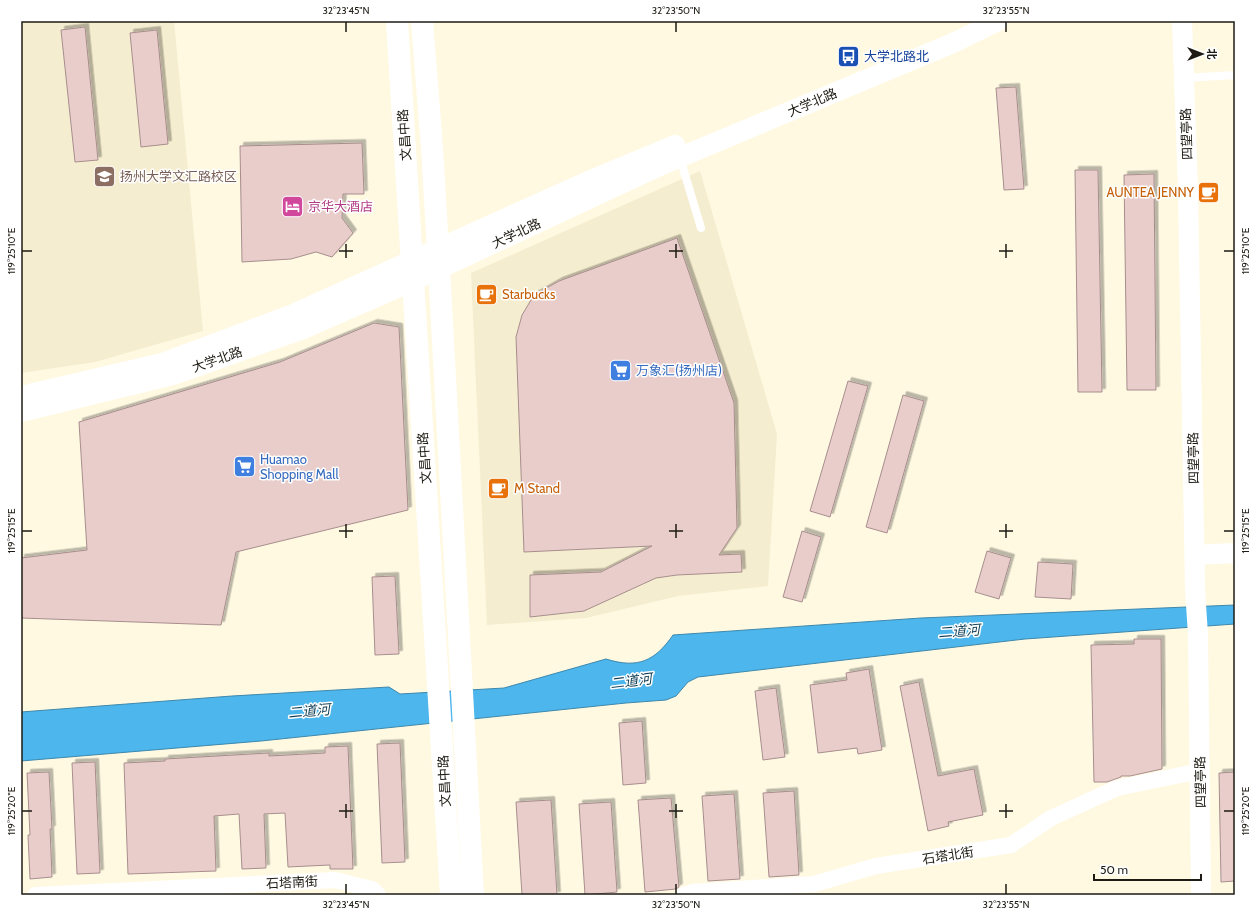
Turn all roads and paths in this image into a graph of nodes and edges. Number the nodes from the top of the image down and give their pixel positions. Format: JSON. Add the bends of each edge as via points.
{"nodes":[{"id":1,"x":397,"y":21,"type":"edge"},
{"id":2,"x":422,"y":21,"type":"edge"},
{"id":3,"x":970,"y":21,"type":"edge"},
{"id":4,"x":998,"y":21,"type":"edge"},
{"id":5,"x":1182,"y":21,"type":"edge"},
{"id":6,"x":1235,"y":75,"type":"edge"},
{"id":7,"x":1184,"y":78,"type":"junction"},
{"id":8,"x":680,"y":157,"type":"junction"},
{"id":9,"x":701,"y":228,"type":"dead end"},
{"id":10,"x":439,"y":259,"type":"junction"},
{"id":11,"x":413,"y":271,"type":"junction"},
{"id":12,"x":21,"y":396,"type":"edge"},
{"id":13,"x":21,"y":412,"type":"edge"},
{"id":14,"x":1235,"y":553,"type":"edge"},
{"id":15,"x":1196,"y":555,"type":"junction"},
{"id":16,"x":1200,"y":770,"type":"junction"},
{"id":17,"x":146,"y":892,"type":"edge"},
{"id":18,"x":35,"y":895,"type":"edge"},
{"id":19,"x":378,"y":895,"type":"edge"},
{"id":20,"x":451,"y":895,"type":"edge"},
{"id":21,"x":473,"y":895,"type":"edge"},
{"id":22,"x":683,"y":895,"type":"edge"},
{"id":23,"x":1201,"y":895,"type":"edge"}],
"edges":[{"from":1,"to":11,"type":"main road","name":"文昌中路"},
{"from":2,"to":10,"type":"main road","name":"文昌中路"},
{"from":3,"to":10,"type":"street","name":"大学北路","via":[[586,182]]},
{"from":4,"to":8,"type":"street","name":"大学北路","via":[[953,43]]},
{"from":5,"to":7,"type":"street","name":"四望亭路"},
{"from":6,"to":7,"type":"lane"},
{"from":7,"to":15,"type":"street","name":"四望亭路"},
{"from":8,"to":9,"type":"lane"},
{"from":8,"to":10,"type":"street","name":"大学北路"},
{"from":10,"to":11,"type":"street","name":"大学北路"},
{"from":10,"to":21,"type":"main road","name":"文昌中路"},
{"from":11,"to":12,"type":"street","name":"大学北路","via":[[162,363]]},
{"from":11,"to":13,"type":"street","name":"大学北路","via":[[303,329],[173,375]]},
{"from":11,"to":20,"type":"main road","name":"文昌中路"},
{"from":14,"to":15,"type":"street"},
{"from":15,"to":16,"type":"street","name":"四望亭路"},
{"from":16,"to":22,"type":"street","name":"石塔北街","via":[[1117,788],[1051,818],[1010,845],[876,866],[814,884],[692,892]]},
{"from":16,"to":23,"type":"street","name":"四望亭路"},
{"from":17,"to":18,"type":"street","name":"石塔南街"},
{"from":17,"to":19,"type":"street","name":"石塔南街","via":[[335,880],[372,889]]}]}
